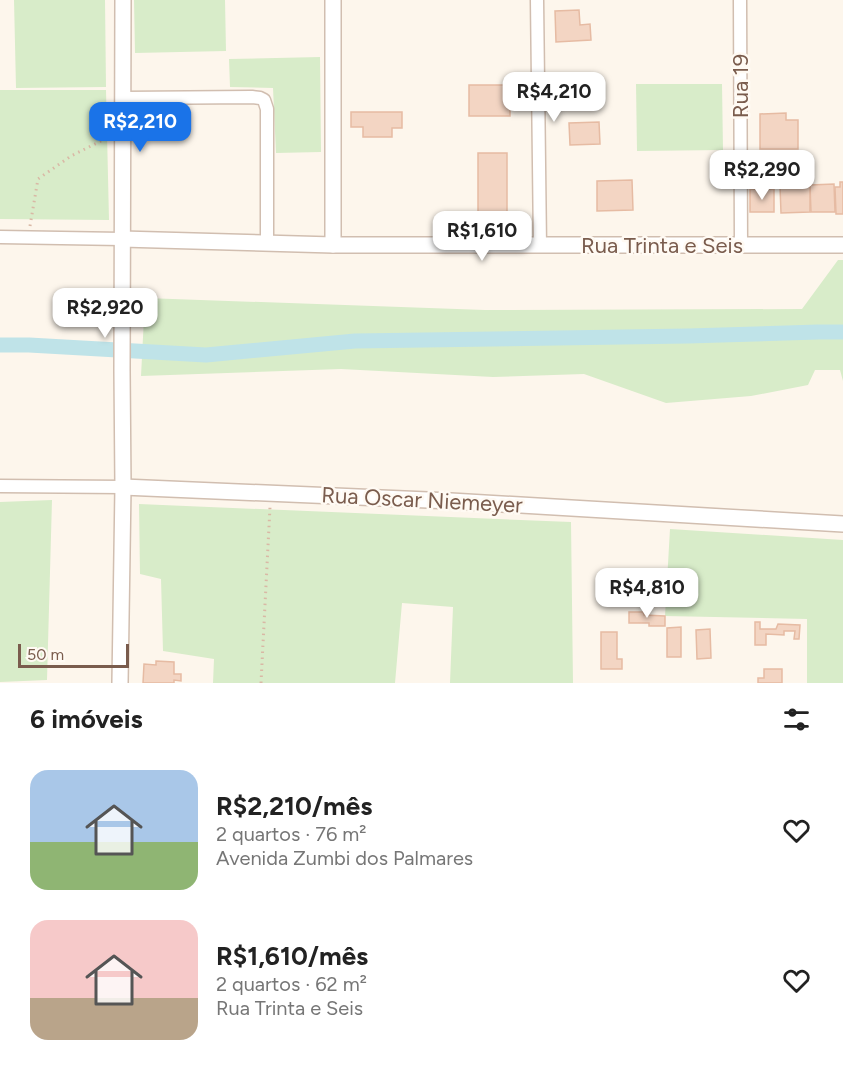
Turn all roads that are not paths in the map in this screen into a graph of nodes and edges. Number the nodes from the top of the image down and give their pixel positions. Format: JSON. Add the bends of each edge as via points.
{"nodes":[{"id":1,"x":123,"y":0,"type":"edge"},
{"id":2,"x":333,"y":0,"type":"edge"},
{"id":3,"x":537,"y":0,"type":"edge"},
{"id":4,"x":740,"y":0,"type":"edge"},
{"id":5,"x":124,"y":98,"type":"junction"},
{"id":6,"x":0,"y":237,"type":"edge"},
{"id":7,"x":122,"y":239,"type":"junction"},
{"id":8,"x":267,"y":242,"type":"junction"},
{"id":9,"x":741,"y":244,"type":"junction"},
{"id":10,"x":843,"y":244,"type":"edge"},
{"id":11,"x":333,"y":245,"type":"junction"},
{"id":12,"x":540,"y":246,"type":"junction"},
{"id":13,"x":0,"y":486,"type":"edge"},
{"id":14,"x":123,"y":487,"type":"junction"},
{"id":15,"x":843,"y":524,"type":"edge"},
{"id":16,"x":120,"y":683,"type":"edge"}],
"edges":[{"from":1,"to":5,"type":"street"},
{"from":2,"to":11,"type":"street"},
{"from":3,"to":12,"type":"street"},
{"from":4,"to":9,"type":"street","name":"Rua 19"},
{"from":5,"to":7,"type":"street"},
{"from":5,"to":8,"type":"street","via":[[264,100]]},
{"from":6,"to":7,"type":"street"},
{"from":7,"to":8,"type":"street","name":"Rua Trinta e Seis"},
{"from":7,"to":14,"type":"street"},
{"from":8,"to":11,"type":"street","name":"Rua Trinta e Seis"},
{"from":9,"to":10,"type":"street","name":"Rua Trinta e Seis"},
{"from":9,"to":12,"type":"street","name":"Rua Trinta e Seis"},
{"from":11,"to":12,"type":"street","name":"Rua Trinta e Seis"},
{"from":13,"to":14,"type":"street","name":"Rua Oscar Niemeyer"},
{"from":14,"to":15,"type":"street","name":"Rua Oscar Niemeyer","via":[[463,501]]},
{"from":14,"to":16,"type":"street"}]}
